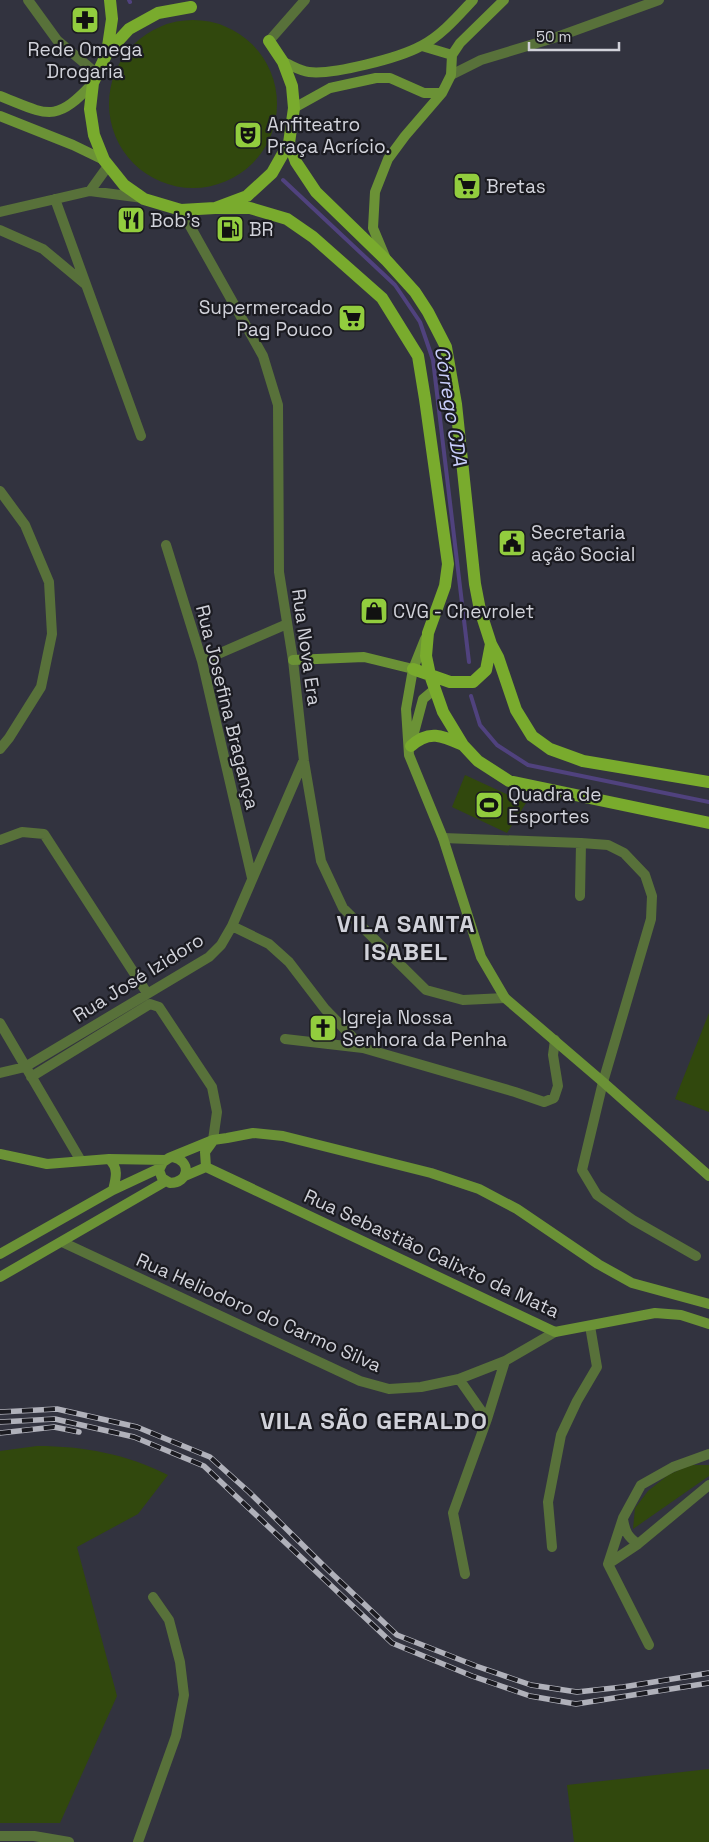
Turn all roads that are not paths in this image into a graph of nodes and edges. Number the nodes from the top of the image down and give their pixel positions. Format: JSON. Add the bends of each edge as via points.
{"nodes":[{"id":1,"x":28,"y":0,"type":"edge"},
{"id":2,"x":110,"y":0,"type":"edge"},
{"id":3,"x":175,"y":0,"type":"edge"},
{"id":4,"x":305,"y":0,"type":"edge"},
{"id":5,"x":473,"y":0,"type":"edge"},
{"id":6,"x":504,"y":0,"type":"edge"},
{"id":7,"x":659,"y":0,"type":"edge"},
{"id":8,"x":269,"y":41,"type":"joint"},
{"id":9,"x":422,"y":46,"type":"junction"},
{"id":10,"x":107,"y":53,"type":"junction"},
{"id":11,"x":452,"y":59,"type":"junction"},
{"id":12,"x":481,"y":60,"type":"junction"},
{"id":13,"x":283,"y":62,"type":"junction"},
{"id":14,"x":451,"y":74,"type":"junction"},
{"id":15,"x":95,"y":78,"type":"junction"},
{"id":16,"x":442,"y":93,"type":"junction"},
{"id":17,"x":0,"y":96,"type":"edge"},
{"id":18,"x":294,"y":108,"type":"junction"},
{"id":19,"x":0,"y":116,"type":"edge"},
{"id":20,"x":289,"y":143,"type":"junction"},
{"id":21,"x":106,"y":163,"type":"junction"},
{"id":22,"x":90,"y":192,"type":"junction"},
{"id":23,"x":55,"y":199,"type":"junction"},
{"id":24,"x":144,"y":199,"type":"junction"},
{"id":25,"x":215,"y":208,"type":"junction"},
{"id":26,"x":181,"y":210,"type":"junction"},
{"id":27,"x":0,"y":212,"type":"edge"},
{"id":28,"x":0,"y":230,"type":"edge"},
{"id":29,"x":387,"y":262,"type":"junction"},
{"id":30,"x":86,"y":284,"type":"junction"},
{"id":31,"x":141,"y":436,"type":"dead end"},
{"id":32,"x":0,"y":491,"type":"edge"},
{"id":33,"x":166,"y":545,"type":"dead end"},
{"id":34,"x":288,"y":624,"type":"junction"},
{"id":35,"x":428,"y":632,"type":"junction"},
{"id":36,"x":491,"y":644,"type":"junction"},
{"id":37,"x":202,"y":660,"type":"junction"},
{"id":38,"x":294,"y":660,"type":"junction"},
{"id":39,"x":414,"y":669,"type":"junction"},
{"id":40,"x":430,"y":676,"type":"junction"},
{"id":41,"x":450,"y":682,"type":"junction"},
{"id":42,"x":435,"y":689,"type":"junction"},
{"id":43,"x":463,"y":745,"type":"junction"},
{"id":44,"x":0,"y":749,"type":"edge"},
{"id":45,"x":410,"y":750,"type":"junction"},
{"id":46,"x":304,"y":761,"type":"junction"},
{"id":47,"x":709,"y":782,"type":"edge"},
{"id":48,"x":709,"y":823,"type":"edge"},
{"id":49,"x":443,"y":838,"type":"junction"},
{"id":50,"x":0,"y":840,"type":"edge"},
{"id":51,"x":581,"y":843,"type":"junction"},
{"id":52,"x":252,"y":878,"type":"junction"},
{"id":53,"x":580,"y":896,"type":"dead end"},
{"id":54,"x":232,"y":926,"type":"junction"},
{"id":55,"x":147,"y":993,"type":"junction"},
{"id":56,"x":505,"y":998,"type":"junction"},
{"id":57,"x":0,"y":1024,"type":"edge"},
{"id":58,"x":285,"y":1039,"type":"dead end"},
{"id":59,"x":554,"y":1040,"type":"junction"},
{"id":60,"x":362,"y":1048,"type":"junction"},
{"id":61,"x":25,"y":1067,"type":"junction"},
{"id":62,"x":0,"y":1073,"type":"edge"},
{"id":63,"x":31,"y":1078,"type":"junction"},
{"id":64,"x":604,"y":1082,"type":"junction"},
{"id":65,"x":214,"y":1140,"type":"junction"},
{"id":66,"x":0,"y":1154,"type":"edge"},
{"id":67,"x":109,"y":1159,"type":"junction"},
{"id":68,"x":81,"y":1160,"type":"junction"},
{"id":69,"x":165,"y":1162,"type":"junction"},
{"id":70,"x":206,"y":1167,"type":"junction"},
{"id":71,"x":185,"y":1176,"type":"junction"},
{"id":72,"x":709,"y":1176,"type":"edge"},
{"id":73,"x":166,"y":1181,"type":"junction"},
{"id":74,"x":113,"y":1190,"type":"junction"},
{"id":75,"x":62,"y":1242,"type":"junction"},
{"id":76,"x":0,"y":1254,"type":"edge"},
{"id":77,"x":696,"y":1256,"type":"dead end"},
{"id":78,"x":0,"y":1277,"type":"edge"},
{"id":79,"x":709,"y":1304,"type":"edge"},
{"id":80,"x":709,"y":1324,"type":"edge"},
{"id":81,"x":590,"y":1326,"type":"junction"},
{"id":82,"x":555,"y":1332,"type":"junction"},
{"id":83,"x":505,"y":1361,"type":"junction"},
{"id":84,"x":459,"y":1379,"type":"junction"},
{"id":85,"x":487,"y":1419,"type":"junction"},
{"id":86,"x":709,"y":1454,"type":"edge"},
{"id":87,"x":709,"y":1485,"type":"edge"},
{"id":88,"x":623,"y":1518,"type":"junction"},
{"id":89,"x":638,"y":1544,"type":"junction"},
{"id":90,"x":552,"y":1547,"type":"dead end"},
{"id":91,"x":608,"y":1564,"type":"junction"},
{"id":92,"x":465,"y":1574,"type":"dead end"},
{"id":93,"x":153,"y":1597,"type":"dead end"},
{"id":94,"x":649,"y":1645,"type":"dead end"},
{"id":95,"x":0,"y":1836,"type":"edge"},
{"id":96,"x":69,"y":1842,"type":"edge"},
{"id":97,"x":138,"y":1842,"type":"edge"}],
"edges":[{"from":1,"to":15,"type":"street","via":[[57,40]]},
{"from":2,"to":10,"type":"main road","via":[[112,19]]},
{"from":3,"to":10,"type":"main road","via":[[191,7],[158,13],[129,29]]},
{"from":4,"to":8,"type":"street"},
{"from":5,"to":9,"type":"street"},
{"from":6,"to":11,"type":"street","via":[[460,43]]},
{"from":7,"to":12,"type":"street"},
{"from":8,"to":13,"type":"main road"},
{"from":9,"to":11,"type":"street"},
{"from":9,"to":13,"type":"street","via":[[388,59],[324,73],[306,72]]},
{"from":10,"to":15,"type":"main road"},
{"from":11,"to":12,"type":"street"},
{"from":11,"to":14,"type":"street"},
{"from":12,"to":14,"type":"street"},
{"from":13,"to":18,"type":"main road","via":[[292,86]]},
{"from":14,"to":16,"type":"street"},
{"from":15,"to":17,"type":"street","via":[[76,101],[61,111],[42,112]]},
{"from":15,"to":21,"type":"main road","via":[[91,118],[94,135]]},
{"from":16,"to":18,"type":"street","via":[[424,93],[395,80],[376,78],[330,88]]},
{"from":16,"to":29,"type":"street","via":[[388,160],[375,192],[373,228]]},
{"from":18,"to":20,"type":"main road"},
{"from":19,"to":21,"type":"street","via":[[73,145]]},
{"from":20,"to":25,"type":"main road","via":[[272,173],[247,196]]},
{"from":20,"to":29,"type":"main road","via":[[296,162],[316,192]]},
{"from":21,"to":22,"type":"street"},
{"from":21,"to":24,"type":"main road","via":[[124,184]]},
{"from":22,"to":23,"type":"street"},
{"from":22,"to":24,"type":"street"},
{"from":23,"to":27,"type":"street"},
{"from":23,"to":30,"type":"street"},
{"from":24,"to":26,"type":"main road"},
{"from":25,"to":26,"type":"main road"},
{"from":25,"to":35,"type":"main road","via":[[250,208],[288,219],[313,237],[382,298],[418,356],[448,564],[445,586]]},
{"from":26,"to":34,"type":"street","name":"Rua Nova Era","via":[[263,356],[278,405],[279,572]]},
{"from":28,"to":30,"type":"street","via":[[43,249]]},
{"from":29,"to":36,"type":"main road","via":[[422,302],[446,347],[456,404],[475,584]]},
{"from":30,"to":31,"type":"street"},
{"from":32,"to":44,"type":"street","via":[[25,525],[48,582],[52,634],[41,687]]},
{"from":33,"to":37,"type":"street","name":"Rua Josefina Bragança"},
{"from":34,"to":37,"type":"street"},
{"from":34,"to":38,"type":"street","name":"Rua Nova Era"},
{"from":35,"to":39,"type":"street"},
{"from":35,"to":40,"type":"main road","via":[[426,656]]},
{"from":36,"to":41,"type":"main road","via":[[486,670],[473,682]]},
{"from":36,"to":47,"type":"main road","via":[[516,710],[532,736],[550,749],[583,761]]},
{"from":37,"to":52,"type":"street","name":"Rua Josefina Bragança"},
{"from":38,"to":39,"type":"street","via":[[364,657]]},
{"from":38,"to":46,"type":"street","name":"Rua Nova Era"},
{"from":39,"to":40,"type":"main road"},
{"from":39,"to":45,"type":"street","via":[[406,709]]},
{"from":40,"to":41,"type":"main road"},
{"from":40,"to":42,"type":"main road"},
{"from":41,"to":42,"type":"main road"},
{"from":42,"to":43,"type":"main road","via":[[443,712]]},
{"from":42,"to":45,"type":"street","via":[[423,699]]},
{"from":43,"to":45,"type":"main road","via":[[436,734],[421,739]]},
{"from":43,"to":48,"type":"main road","via":[[478,761],[509,780]]},
{"from":45,"to":49,"type":"street"},
{"from":46,"to":52,"type":"street","name":"Rua José Izidoro"},
{"from":46,"to":56,"type":"street","name":"Rua Nova Era","via":[[321,861],[342,908],[426,990],[463,1000]]},
{"from":49,"to":51,"type":"street"},
{"from":49,"to":56,"type":"street","via":[[481,957]]},
{"from":50,"to":55,"type":"street","via":[[22,832],[44,834]]},
{"from":51,"to":53,"type":"street"},
{"from":51,"to":64,"type":"street","via":[[608,845],[624,853],[645,875],[652,896],[651,919]]},
{"from":52,"to":54,"type":"street","name":"Rua José Izidoro"},
{"from":54,"to":55,"type":"street","name":"Rua José Izidoro","via":[[209,958]]},
{"from":54,"to":60,"type":"street","via":[[269,944],[289,962]]},
{"from":55,"to":61,"type":"street","name":"Rua José Izidoro"},
{"from":56,"to":59,"type":"street"},
{"from":57,"to":61,"type":"street"},
{"from":58,"to":60,"type":"street"},
{"from":59,"to":60,"type":"street","via":[[552,1055],[558,1086],[554,1098],[544,1102]]},
{"from":59,"to":64,"type":"street"},
{"from":61,"to":62,"type":"street","name":"Rua José Izidoro"},
{"from":61,"to":63,"type":"street"},
{"from":63,"to":65,"type":"street","via":[[150,1004],[159,1007],[212,1087],[217,1112]]},
{"from":63,"to":68,"type":"street"},
{"from":64,"to":72,"type":"street"},
{"from":64,"to":77,"type":"street","via":[[582,1170],[597,1195]]},
{"from":65,"to":69,"type":"street"},
{"from":65,"to":70,"type":"street","via":[[206,1152]]},
{"from":65,"to":79,"type":"street","via":[[253,1133],[283,1136],[431,1173],[479,1189],[517,1209],[632,1283]]},
{"from":66,"to":68,"type":"street","via":[[47,1164]]},
{"from":67,"to":68,"type":"street"},
{"from":67,"to":69,"type":"street"},
{"from":67,"to":74,"type":"street","via":[[117,1175]]},
{"from":69,"to":71,"type":"street","via":[[177,1158],[184,1163]]},
{"from":69,"to":73,"type":"street","via":[[160,1175]]},
{"from":69,"to":74,"type":"street"},
{"from":70,"to":71,"type":"street"},
{"from":70,"to":82,"type":"street","name":"Rua Sebastião Calixto da Mata"},
{"from":71,"to":73,"type":"street","via":[[174,1183]]},
{"from":73,"to":75,"type":"street"},
{"from":74,"to":76,"type":"street"},
{"from":75,"to":78,"type":"street"},
{"from":75,"to":84,"type":"street","name":"Rua Heliodoro do Carmo Silva","via":[[367,1383],[389,1389],[421,1387]]},
{"from":80,"to":81,"type":"street","name":"Rua Sebastião Calixto da Mata","via":[[681,1314],[655,1313]]},
{"from":81,"to":82,"type":"street","name":"Rua Sebastião Calixto da Mata"},
{"from":81,"to":90,"type":"street","via":[[597,1367],[576,1401],[561,1435],[548,1502]]},
{"from":82,"to":83,"type":"street","name":"Rua Heliodoro do Carmo Silva"},
{"from":83,"to":84,"type":"street","name":"Rua Heliodoro do Carmo Silva"},
{"from":83,"to":85,"type":"street"},
{"from":84,"to":85,"type":"street"},
{"from":85,"to":92,"type":"street","via":[[454,1513]]},
{"from":86,"to":88,"type":"street","via":[[673,1467],[641,1485]]},
{"from":87,"to":89,"type":"street"},
{"from":88,"to":89,"type":"street","via":[[628,1537]]},
{"from":88,"to":91,"type":"street"},
{"from":89,"to":91,"type":"street"},
{"from":91,"to":94,"type":"street"},
{"from":93,"to":97,"type":"street","via":[[169,1620],[180,1662],[184,1695],[176,1736]]},
{"from":95,"to":96,"type":"street","via":[[34,1836]]}]}
